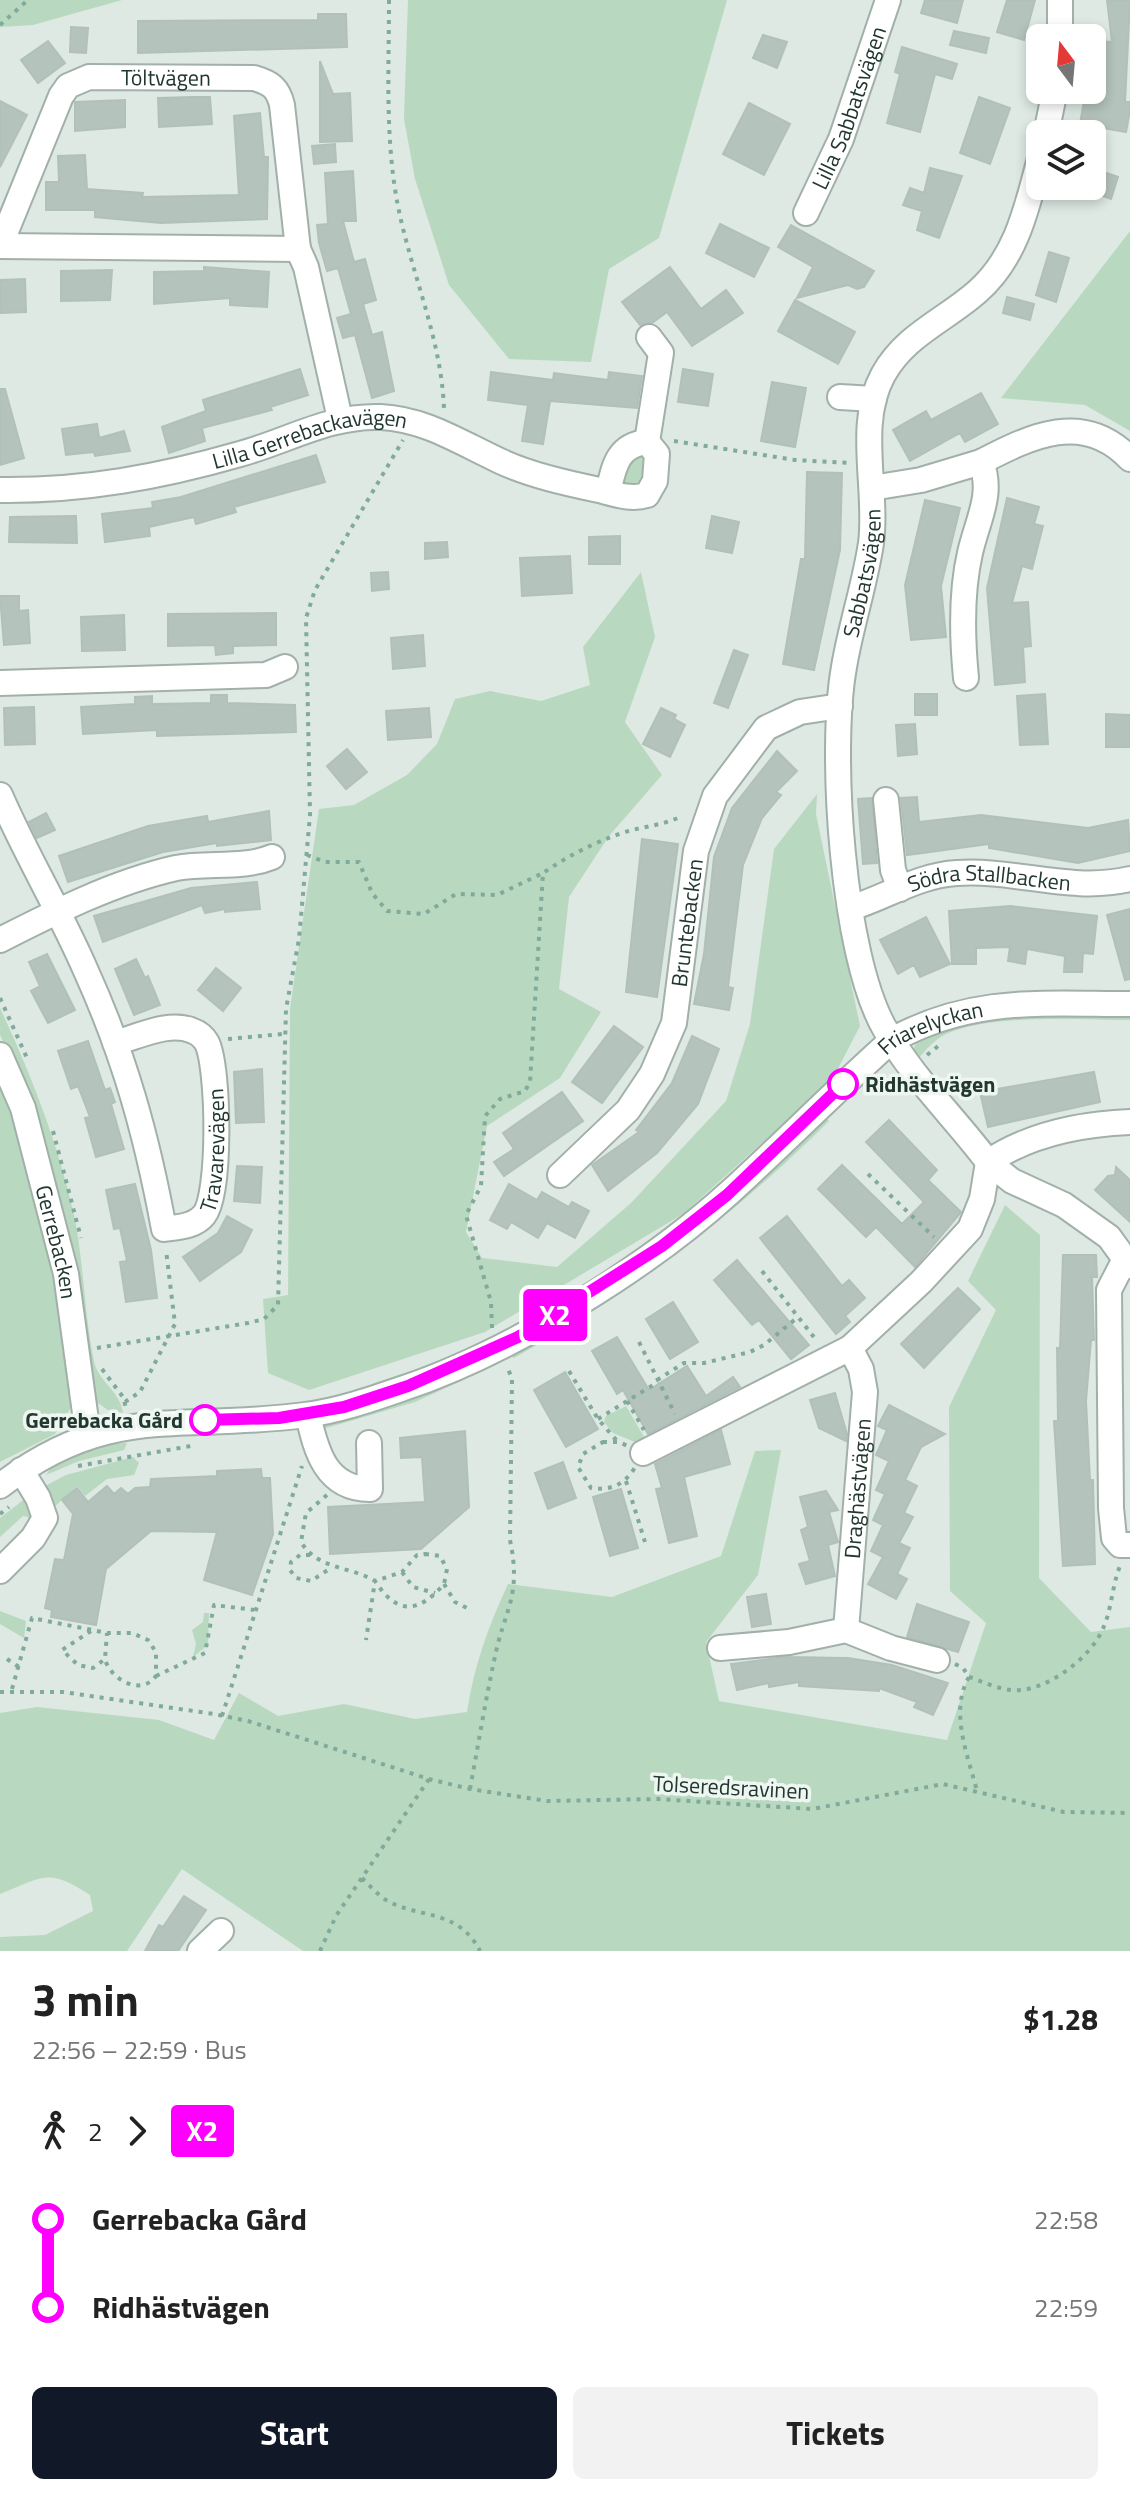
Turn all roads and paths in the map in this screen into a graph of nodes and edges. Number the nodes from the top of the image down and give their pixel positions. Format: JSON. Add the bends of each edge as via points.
{"nodes":[{"id":1,"x":28,"y":0,"type":"edge"},
{"id":2,"x":389,"y":0,"type":"edge"},
{"id":3,"x":888,"y":0,"type":"edge"},
{"id":4,"x":1060,"y":0,"type":"edge"},
{"id":5,"x":1060,"y":24,"type":"edge"},
{"id":6,"x":0,"y":25,"type":"edge"},
{"id":7,"x":1029,"y":200,"type":"edge"},
{"id":8,"x":806,"y":213,"type":"dead end"},
{"id":9,"x":0,"y":246,"type":"edge"},
{"id":10,"x":298,"y":249,"type":"junction"},
{"id":11,"x":649,"y":337,"type":"dead end"},
{"id":12,"x":840,"y":397,"type":"dead end"},
{"id":13,"x":874,"y":399,"type":"junction"},
{"id":14,"x":340,"y":419,"type":"junction"},
{"id":15,"x":414,"y":422,"type":"junction"},
{"id":16,"x":441,"y":432,"type":"junction"},
{"id":17,"x":647,"y":442,"type":"junction"},
{"id":18,"x":1130,"y":459,"type":"edge"},
{"id":19,"x":981,"y":462,"type":"junction"},
{"id":20,"x":872,"y":463,"type":"junction"},
{"id":21,"x":872,"y":488,"type":"junction"},
{"id":22,"x":0,"y":490,"type":"edge"},
{"id":23,"x":608,"y":492,"type":"junction"},
{"id":24,"x":285,"y":667,"type":"dead end"},
{"id":25,"x":966,"y":678,"type":"dead end"},
{"id":26,"x":0,"y":683,"type":"edge"},
{"id":27,"x":840,"y":706,"type":"junction"},
{"id":28,"x":0,"y":795,"type":"edge"},
{"id":29,"x":886,"y":800,"type":"dead end"},
{"id":30,"x":682,"y":816,"type":"dead end"},
{"id":31,"x":307,"y":855,"type":"junction"},
{"id":32,"x":283,"y":861,"type":"joint"},
{"id":33,"x":306,"y":865,"type":"junction"},
{"id":34,"x":543,"y":873,"type":"junction"},
{"id":35,"x":1130,"y":879,"type":"edge"},
{"id":36,"x":900,"y":889,"type":"junction"},
{"id":37,"x":851,"y":908,"type":"junction"},
{"id":38,"x":56,"y":911,"type":"junction"},
{"id":39,"x":0,"y":940,"type":"edge"},
{"id":40,"x":1130,"y":1004,"type":"edge"},
{"id":41,"x":285,"y":1034,"type":"junction"},
{"id":42,"x":956,"y":1036,"type":"dead end"},
{"id":43,"x":892,"y":1040,"type":"junction"},
{"id":44,"x":115,"y":1043,"type":"junction"},
{"id":45,"x":206,"y":1043,"type":"junction"},
{"id":46,"x":0,"y":1055,"type":"edge"},
{"id":47,"x":912,"y":1069,"type":"junction"},
{"id":48,"x":1130,"y":1122,"type":"edge"},
{"id":49,"x":988,"y":1162,"type":"junction"},
{"id":50,"x":868,"y":1174,"type":"dead end"},
{"id":51,"x":560,"y":1175,"type":"dead end"},
{"id":52,"x":164,"y":1229,"type":"junction"},
{"id":53,"x":950,"y":1252,"type":"junction"},
{"id":54,"x":1127,"y":1264,"type":"edge"},
{"id":55,"x":762,"y":1271,"type":"dead end"},
{"id":56,"x":798,"y":1317,"type":"junction"},
{"id":57,"x":171,"y":1336,"type":"junction"},
{"id":58,"x":639,"y":1342,"type":"dead end"},
{"id":59,"x":840,"y":1353,"type":"junction"},
{"id":60,"x":503,"y":1356,"type":"junction"},
{"id":61,"x":569,"y":1371,"type":"dead end"},
{"id":62,"x":658,"y":1381,"type":"junction"},
{"id":63,"x":627,"y":1401,"type":"junction"},
{"id":64,"x":127,"y":1414,"type":"junction"},
{"id":65,"x":308,"y":1415,"type":"junction"},
{"id":66,"x":598,"y":1419,"type":"junction"},
{"id":67,"x":686,"y":1434,"type":"junction"},
{"id":68,"x":88,"y":1435,"type":"junction"},
{"id":69,"x":619,"y":1442,"type":"junction"},
{"id":70,"x":369,"y":1443,"type":"dead end"},
{"id":71,"x":315,"y":1444,"type":"junction"},
{"id":72,"x":648,"y":1450,"type":"junction"},
{"id":73,"x":21,"y":1470,"type":"junction"},
{"id":74,"x":626,"y":1481,"type":"junction"},
{"id":75,"x":339,"y":1482,"type":"junction"},
{"id":76,"x":0,"y":1486,"type":"edge"},
{"id":77,"x":645,"y":1542,"type":"dead end"},
{"id":78,"x":1129,"y":1545,"type":"edge"},
{"id":79,"x":312,"y":1555,"type":"junction"},
{"id":80,"x":332,"y":1568,"type":"junction"},
{"id":81,"x":0,"y":1571,"type":"edge"},
{"id":82,"x":402,"y":1572,"type":"junction"},
{"id":83,"x":375,"y":1581,"type":"junction"},
{"id":84,"x":444,"y":1584,"type":"junction"},
{"id":85,"x":435,"y":1593,"type":"junction"},
{"id":86,"x":467,"y":1608,"type":"dead end"},
{"id":87,"x":254,"y":1610,"type":"junction"},
{"id":88,"x":92,"y":1630,"type":"junction"},
{"id":89,"x":846,"y":1630,"type":"junction"},
{"id":90,"x":107,"y":1633,"type":"junction"},
{"id":91,"x":366,"y":1640,"type":"dead end"},
{"id":92,"x":720,"y":1648,"type":"dead end"},
{"id":93,"x":7,"y":1659,"type":"dead end"},
{"id":94,"x":105,"y":1659,"type":"junction"},
{"id":95,"x":937,"y":1660,"type":"joint"},
{"id":96,"x":19,"y":1667,"type":"junction"},
{"id":97,"x":156,"y":1676,"type":"junction"},
{"id":98,"x":969,"y":1677,"type":"junction"},
{"id":99,"x":12,"y":1690,"type":"junction"},
{"id":100,"x":0,"y":1692,"type":"edge"},
{"id":101,"x":222,"y":1716,"type":"junction"},
{"id":102,"x":429,"y":1779,"type":"junction"},
{"id":103,"x":470,"y":1789,"type":"junction"},
{"id":104,"x":977,"y":1791,"type":"junction"},
{"id":105,"x":1130,"y":1813,"type":"edge"},
{"id":106,"x":362,"y":1878,"type":"junction"},
{"id":107,"x":221,"y":1931,"type":"dead end"},
{"id":108,"x":200,"y":1951,"type":"edge"},
{"id":109,"x":320,"y":1951,"type":"edge"},
{"id":110,"x":480,"y":1951,"type":"edge"}],
"edges":[{"from":1,"to":6,"type":"path"},
{"from":2,"to":16,"type":"path","via":[[388,115],[396,190],[443,382]]},
{"from":3,"to":8,"type":"street","name":"Lilla Sabbatsvägen","via":[[841,139]]},
{"from":4,"to":5,"type":"street"},
{"from":7,"to":13,"type":"street","name":"Sabbatsvägen","via":[[1004,261],[974,295],[905,345],[882,377]]},
{"from":9,"to":10,"type":"street","name":"Töltvägen"},
{"from":9,"to":10,"type":"street","name":"Töltvägen","via":[[68,86],[89,77],[241,78],[266,81],[279,94]]},
{"from":10,"to":14,"type":"street","name":"Töltvägen"},
{"from":11,"to":17,"type":"street","via":[[661,353]]},
{"from":12,"to":13,"type":"street"},
{"from":13,"to":20,"type":"street","name":"Sabbatsvägen"},
{"from":14,"to":15,"type":"street","name":"Lilla Gerrebackavägen"},
{"from":14,"to":22,"type":"street","name":"Lilla Gerrebackavägen","via":[[175,472],[82,488]]},
{"from":15,"to":16,"type":"street","name":"Lilla Gerrebackavägen"},
{"from":15,"to":31,"type":"path","via":[[323,576],[306,618]]},
{"from":16,"to":23,"type":"street","name":"Lilla Gerrebackavägen","via":[[503,462]]},
{"from":17,"to":20,"type":"path","via":[[670,440],[795,460]]},
{"from":17,"to":23,"type":"street","via":[[629,446],[616,459]]},
{"from":17,"to":23,"type":"street","name":"Lilla Gerrebackavägen","via":[[658,463],[651,491],[640,497]]},
{"from":18,"to":19,"type":"street","via":[[1101,437],[1062,430],[1027,439]]},
{"from":19,"to":21,"type":"street"},
{"from":19,"to":25,"type":"street","via":[[987,493],[964,594]]},
{"from":20,"to":21,"type":"street","name":"Sabbatsvägen"},
{"from":21,"to":27,"type":"street","name":"Sabbatsvägen","via":[[871,541]]},
{"from":24,"to":26,"type":"street","via":[[266,675]]},
{"from":27,"to":37,"type":"street","name":"Sabbatsvägen","via":[[843,846]]},
{"from":27,"to":51,"type":"street","name":"Bruntebacken","via":[[800,712],[766,728],[715,796],[696,851],[674,1023],[652,1074],[628,1110]]},
{"from":28,"to":38,"type":"street","name":"Travarevägen"},
{"from":29,"to":36,"type":"street"},
{"from":30,"to":34,"type":"path","via":[[597,843]]},
{"from":31,"to":33,"type":"path"},
{"from":31,"to":34,"type":"path","via":[[325,862],[359,862],[372,893],[387,911],[424,914],[456,894],[497,895]]},
{"from":32,"to":33,"type":"path"},
{"from":32,"to":38,"type":"street","via":[[176,868]]},
{"from":33,"to":41,"type":"path"},
{"from":34,"to":60,"type":"path","via":[[530,1082],[525,1091],[500,1099],[485,1116],[481,1186],[466,1215],[491,1302],[492,1332]]},
{"from":35,"to":36,"type":"street","name":"Södra Stallbacken","via":[[1092,885],[958,873]]},
{"from":36,"to":37,"type":"street","name":"Södra Stallbacken"},
{"from":37,"to":43,"type":"street","name":"Sabbatsvägen","via":[[870,997]]},
{"from":38,"to":39,"type":"street"},
{"from":38,"to":44,"type":"street","name":"Travarevägen"},
{"from":40,"to":43,"type":"street","name":"Friarelyckan","via":[[994,1005],[956,1011]]},
{"from":41,"to":45,"type":"path"},
{"from":41,"to":57,"type":"path","via":[[278,1305],[264,1319]]},
{"from":42,"to":47,"type":"path"},
{"from":43,"to":47,"type":"street"},
{"from":43,"to":60,"type":"street","name":"Friarelyckan","via":[[727,1195]]},
{"from":44,"to":45,"type":"street","via":[[176,1028],[197,1032]]},
{"from":44,"to":52,"type":"street","name":"Travarevägen","via":[[140,1112]]},
{"from":45,"to":52,"type":"street","name":"Travarevägen","via":[[215,1122],[211,1201],[198,1220]]},
{"from":46,"to":68,"type":"street","name":"Gerrebacken","via":[[23,1108],[66,1274]]},
{"from":47,"to":49,"type":"street"},
{"from":48,"to":49,"type":"street","via":[[1056,1132],[1010,1147]]},
{"from":49,"to":53,"type":"street","via":[[970,1229]]},
{"from":49,"to":54,"type":"street","via":[[1109,1237]]},
{"from":50,"to":53,"type":"path"},
{"from":52,"to":57,"type":"path","via":[[175,1324]]},
{"from":53,"to":59,"type":"street"},
{"from":54,"to":78,"type":"street","via":[[1109,1290],[1111,1508],[1114,1538]]},
{"from":55,"to":56,"type":"path"},
{"from":56,"to":59,"type":"path"},
{"from":56,"to":62,"type":"path","via":[[750,1352],[684,1363]]},
{"from":57,"to":64,"type":"path"},
{"from":57,"to":64,"type":"path","via":[[97,1348],[101,1369]]},
{"from":58,"to":62,"type":"path"},
{"from":59,"to":67,"type":"street"},
{"from":59,"to":89,"type":"street","name":"Draghästvägen","via":[[861,1369],[865,1392]]},
{"from":60,"to":65,"type":"street","name":"Friarelyckan"},
{"from":60,"to":103,"type":"path","via":[[512,1379],[513,1600],[495,1656]]},
{"from":61,"to":66,"type":"path"},
{"from":62,"to":63,"type":"path"},
{"from":62,"to":67,"type":"path"},
{"from":63,"to":66,"type":"path"},
{"from":63,"to":72,"type":"path"},
{"from":64,"to":65,"type":"street","name":"Friarelyckan"},
{"from":64,"to":68,"type":"street","name":"Friarelyckan"},
{"from":65,"to":71,"type":"street"},
{"from":66,"to":69,"type":"path"},
{"from":67,"to":72,"type":"street"},
{"from":68,"to":73,"type":"street","name":"Friarelyckan"},
{"from":69,"to":72,"type":"path"},
{"from":69,"to":74,"type":"path","via":[[592,1447],[578,1467],[591,1488]]},
{"from":70,"to":75,"type":"street","via":[[370,1489]]},
{"from":71,"to":75,"type":"street","via":[[327,1472]]},
{"from":71,"to":87,"type":"path","via":[[308,1447]]},
{"from":72,"to":74,"type":"path"},
{"from":73,"to":76,"type":"street","name":"Friarelyckan"},
{"from":73,"to":81,"type":"street","via":[[45,1518]]},
{"from":74,"to":77,"type":"path"},
{"from":75,"to":79,"type":"path","via":[[304,1517],[301,1542]]},
{"from":78,"to":98,"type":"path","via":[[1105,1625],[1082,1656],[1027,1690]]},
{"from":79,"to":80,"type":"path"},
{"from":79,"to":80,"type":"path","via":[[302,1554],[291,1562],[294,1576],[311,1581]]},
{"from":80,"to":83,"type":"path","via":[[358,1571]]},
{"from":82,"to":83,"type":"path"},
{"from":82,"to":84,"type":"path","via":[[417,1555],[440,1556],[447,1569]]},
{"from":82,"to":85,"type":"path","via":[[413,1587]]},
{"from":83,"to":85,"type":"path","via":[[398,1605],[419,1605]]},
{"from":83,"to":91,"type":"path"},
{"from":84,"to":85,"type":"path"},
{"from":84,"to":86,"type":"path","via":[[455,1602]]},
{"from":87,"to":97,"type":"path","via":[[214,1605],[205,1653]]},
{"from":87,"to":101,"type":"path"},
{"from":88,"to":90,"type":"path"},
{"from":88,"to":94,"type":"path","via":[[64,1648],[65,1655],[93,1668]]},
{"from":88,"to":96,"type":"path","via":[[32,1618]]},
{"from":89,"to":92,"type":"street"},
{"from":89,"to":95,"type":"street"},
{"from":90,"to":94,"type":"path"},
{"from":90,"to":97,"type":"path","via":[[132,1633],[148,1640],[156,1652]]},
{"from":93,"to":96,"type":"path"},
{"from":94,"to":97,"type":"path","via":[[113,1675],[124,1682],[145,1684]]},
{"from":95,"to":98,"type":"path","via":[[963,1668]]},
{"from":96,"to":99,"type":"path"},
{"from":98,"to":104,"type":"path","via":[[960,1700],[961,1725]]},
{"from":99,"to":100,"type":"path","name":"Tolseredsravinen"},
{"from":99,"to":101,"type":"path","name":"Tolseredsravinen","via":[[63,1692]]},
{"from":101,"to":102,"type":"path","name":"Tolseredsravinen"},
{"from":102,"to":103,"type":"path","name":"Tolseredsravinen"},
{"from":102,"to":106,"type":"path"},
{"from":103,"to":104,"type":"path","name":"Tolseredsravinen","via":[[547,1801],[658,1799],[812,1809],[928,1785],[957,1784]]},
{"from":104,"to":105,"type":"path","name":"Tolseredsravinen","via":[[1064,1812]]},
{"from":106,"to":109,"type":"path","via":[[327,1930]]},
{"from":106,"to":110,"type":"path","via":[[386,1900],[434,1913],[458,1927]]},
{"from":107,"to":108,"type":"street"}]}
